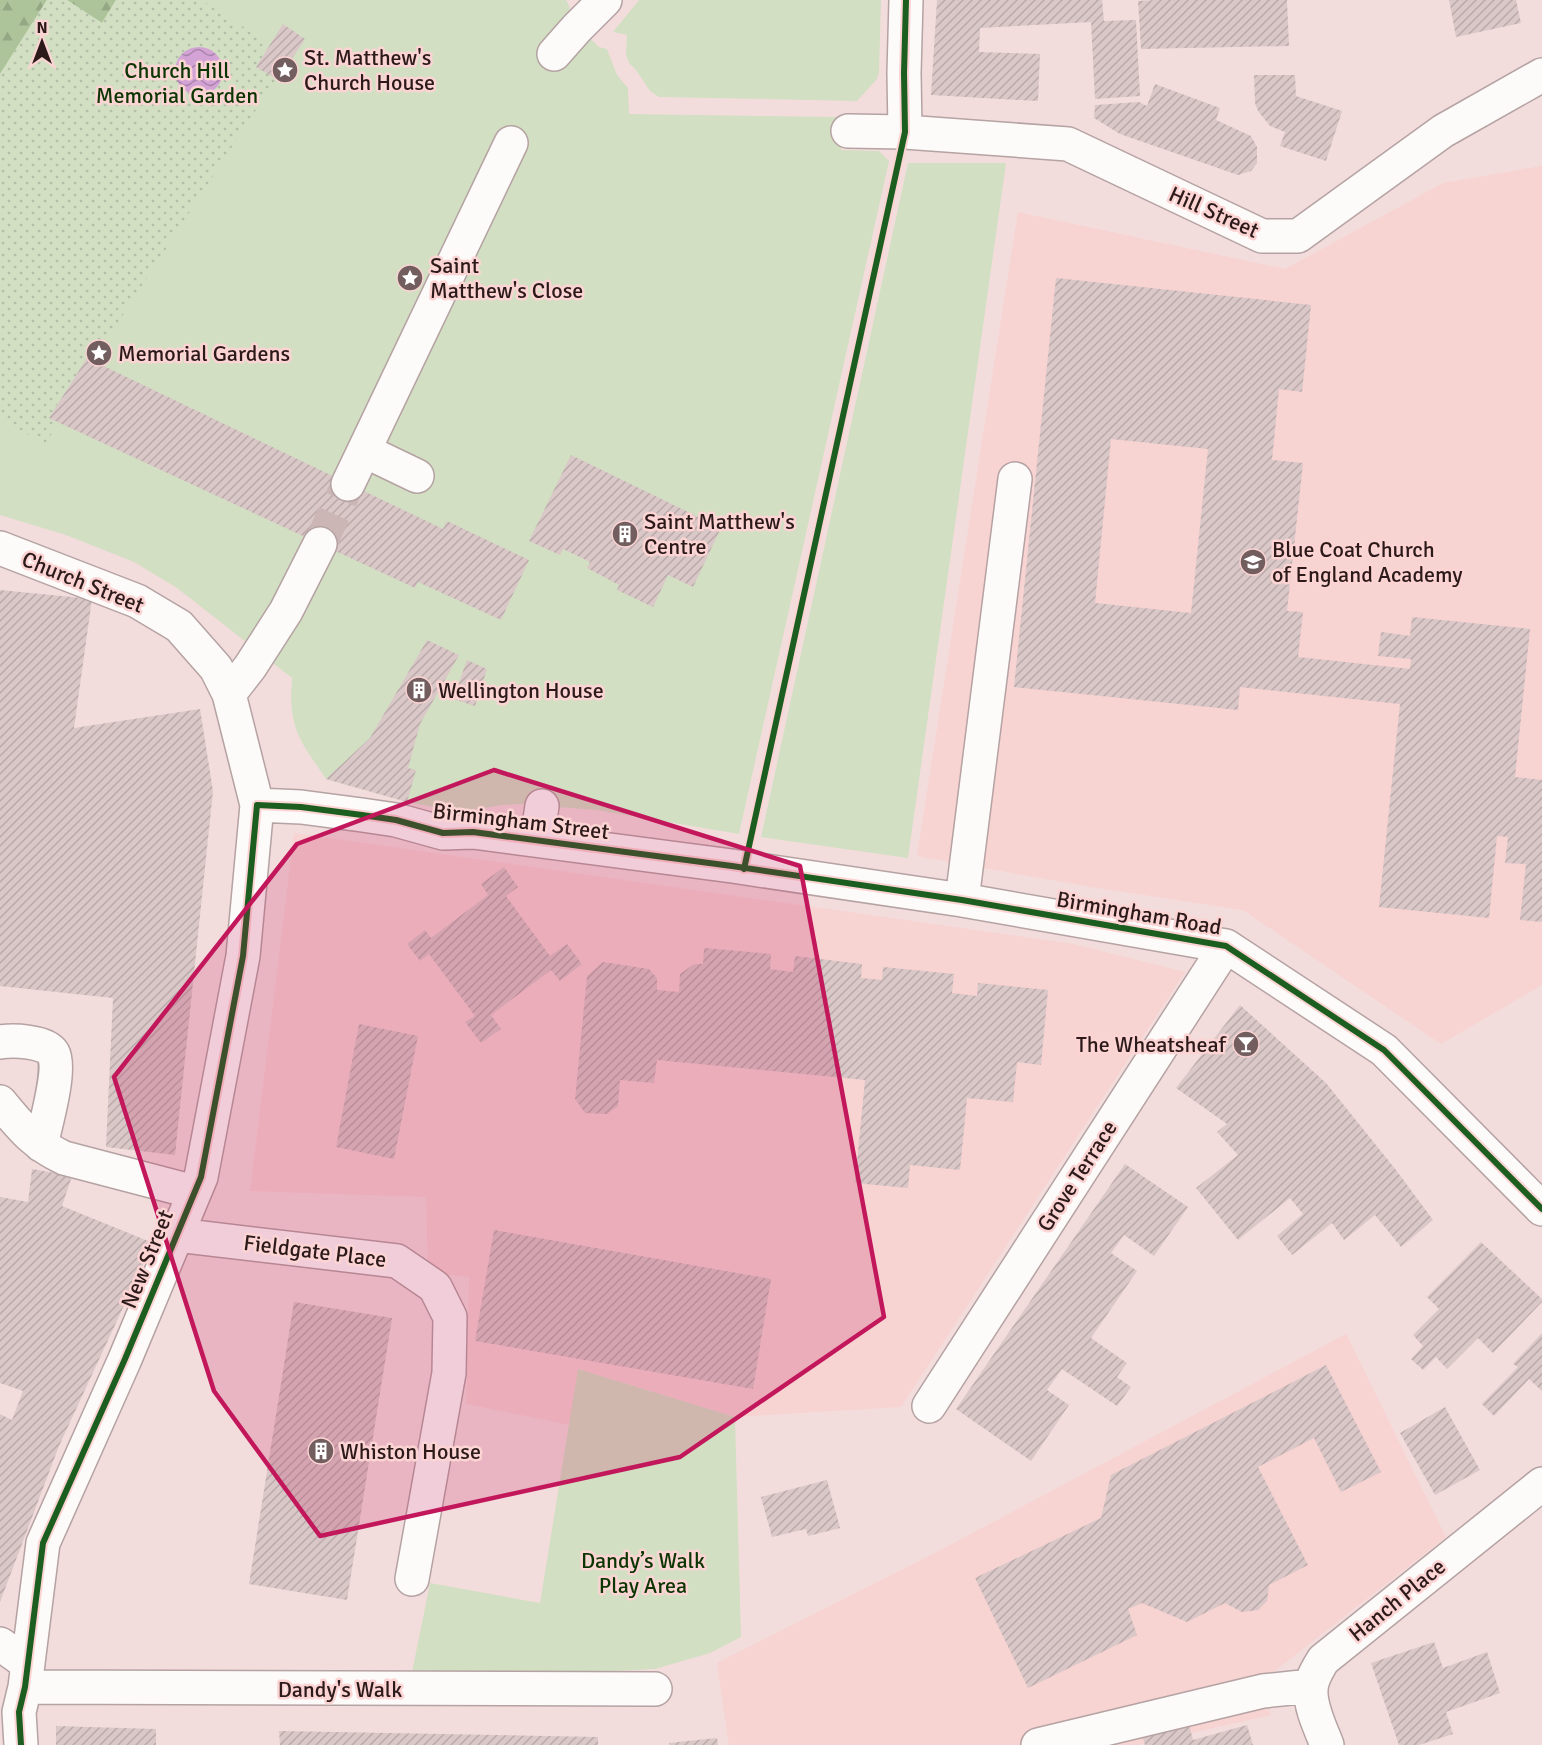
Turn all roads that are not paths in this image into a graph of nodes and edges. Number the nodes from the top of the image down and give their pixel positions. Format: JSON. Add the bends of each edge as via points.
{"nodes":[{"id":1,"x":605,"y":0,"type":"edge"},
{"id":2,"x":906,"y":0,"type":"edge"},
{"id":3,"x":575,"y":14,"type":"edge"},
{"id":4,"x":554,"y":54,"type":"dead end"},
{"id":5,"x":1542,"y":75,"type":"edge"},
{"id":6,"x":848,"y":131,"type":"dead end"},
{"id":7,"x":905,"y":132,"type":"junction"},
{"id":8,"x":511,"y":143,"type":"dead end"},
{"id":9,"x":365,"y":451,"type":"junction"},
{"id":10,"x":417,"y":476,"type":"dead end"},
{"id":11,"x":1015,"y":479,"type":"dead end"},
{"id":12,"x":348,"y":484,"type":"tunnel mouth"},
{"id":13,"x":320,"y":544,"type":"tunnel mouth"},
{"id":14,"x":0,"y":548,"type":"edge"},
{"id":15,"x":229,"y":694,"type":"junction"},
{"id":16,"x":257,"y":805,"type":"junction"},
{"id":17,"x":542,"y":806,"type":"dead end"},
{"id":18,"x":537,"y":840,"type":"junction"},
{"id":19,"x":744,"y":868,"type":"joint"},
{"id":20,"x":962,"y":900,"type":"junction"},
{"id":21,"x":1226,"y":946,"type":"junction"},
{"id":22,"x":0,"y":1042,"type":"edge"},
{"id":23,"x":0,"y":1102,"type":"edge"},
{"id":24,"x":41,"y":1145,"type":"junction"},
{"id":25,"x":194,"y":1192,"type":"junction"},
{"id":26,"x":1542,"y":1209,"type":"edge"},
{"id":27,"x":177,"y":1235,"type":"junction"},
{"id":28,"x":929,"y":1406,"type":"dead end"},
{"id":29,"x":1542,"y":1484,"type":"edge"},
{"id":30,"x":412,"y":1579,"type":"dead end"},
{"id":31,"x":0,"y":1644,"type":"edge"},
{"id":32,"x":1311,"y":1686,"type":"junction"},
{"id":33,"x":655,"y":1689,"type":"dead end"},
{"id":34,"x":18,"y":1694,"type":"edge"},
{"id":35,"x":21,"y":1745,"type":"edge"},
{"id":36,"x":1038,"y":1745,"type":"edge"},
{"id":37,"x":1327,"y":1745,"type":"edge"}],
"edges":[{"from":1,"to":3,"type":"street"},
{"from":2,"to":7,"type":"street"},
{"from":3,"to":4,"type":"street"},
{"from":5,"to":7,"type":"street","name":"Hill Street","via":[[1443,131],[1298,236],[1262,236],[1068,144]]},
{"from":6,"to":7,"type":"street","name":"Hill Street"},
{"from":8,"to":9,"type":"street"},
{"from":9,"to":10,"type":"street"},
{"from":9,"to":12,"type":"street"},
{"from":11,"to":20,"type":"street"},
{"from":13,"to":15,"type":"street","via":[[276,627]]},
{"from":14,"to":15,"type":"street","name":"Church Street","via":[[137,601],[178,626],[216,668]]},
{"from":15,"to":16,"type":"street","name":"Church Street"},
{"from":16,"to":18,"type":"street","name":"Birmingham Street","via":[[362,814],[443,832]]},
{"from":16,"to":25,"type":"street","name":"New Street","via":[[243,956],[201,1177]]},
{"from":17,"to":18,"type":"street"},
{"from":18,"to":19,"type":"street","name":"Birmingham Street"},
{"from":19,"to":20,"type":"street","name":"Birmingham Road"},
{"from":20,"to":21,"type":"street","name":"Birmingham Road"},
{"from":21,"to":26,"type":"street","name":"Birmingham Road","via":[[1384,1050]]},
{"from":21,"to":28,"type":"street","name":"Grove Terrace"},
{"from":22,"to":24,"type":"street","via":[[41,1045],[53,1053],[56,1075]]},
{"from":23,"to":24,"type":"street"},
{"from":24,"to":25,"type":"street","via":[[64,1158]]},
{"from":25,"to":27,"type":"street","name":"New Street"},
{"from":27,"to":30,"type":"street","name":"Fieldgate Place","via":[[397,1261],[435,1287],[450,1317],[449,1373]]},
{"from":27,"to":34,"type":"street","name":"New Street","via":[[42,1543]]},
{"from":29,"to":32,"type":"street","name":"Hanch Place","via":[[1323,1660]]},
{"from":31,"to":34,"type":"street"},
{"from":32,"to":36,"type":"street","via":[[1263,1691]]},
{"from":32,"to":37,"type":"street","via":[[1313,1705]]},
{"from":33,"to":34,"type":"street","name":"Dandy's Walk"},
{"from":34,"to":35,"type":"street","name":"New Street"}]}
